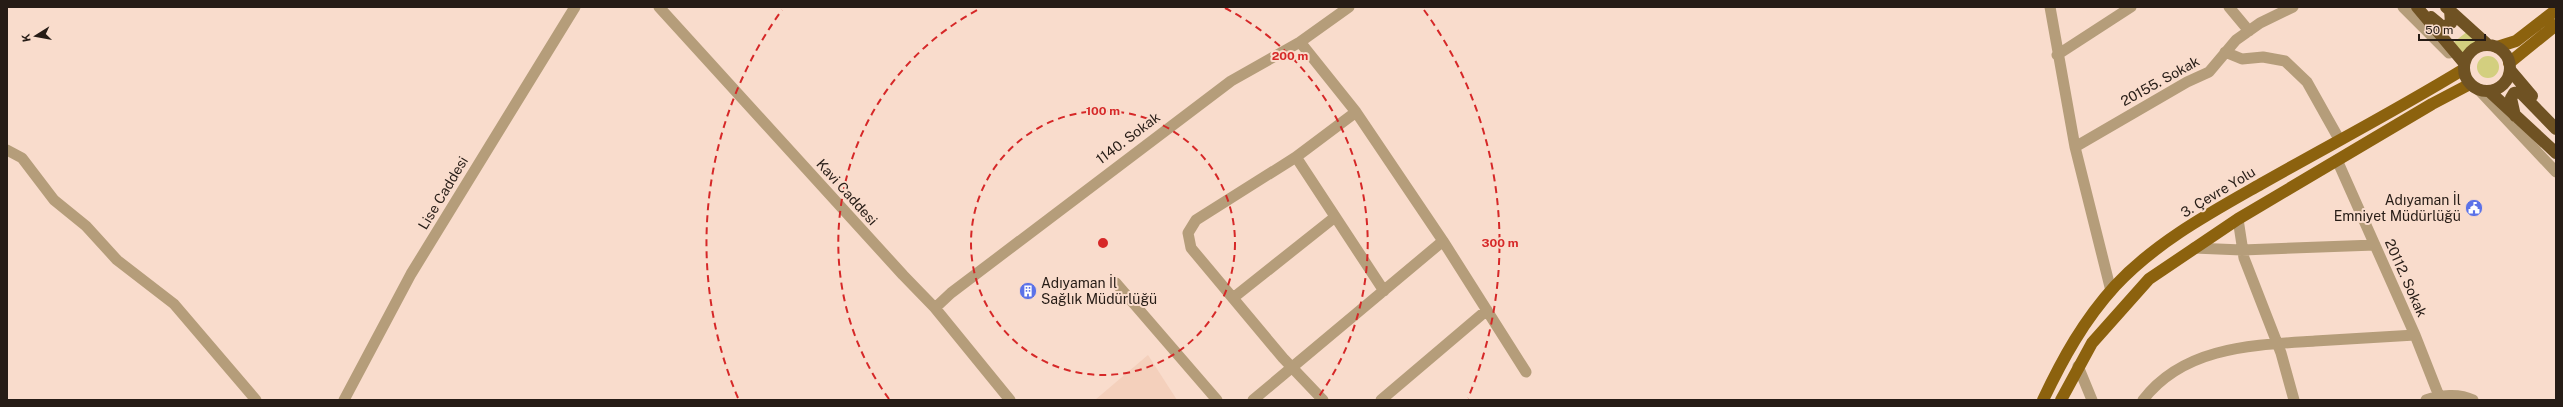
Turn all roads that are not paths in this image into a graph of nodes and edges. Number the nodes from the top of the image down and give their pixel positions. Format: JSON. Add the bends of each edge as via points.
{"nodes":[{"id":1,"x":575,"y":7,"type":"edge"},
{"id":2,"x":659,"y":7,"type":"edge"},
{"id":3,"x":1349,"y":7,"type":"edge"},
{"id":4,"x":2050,"y":7,"type":"edge"},
{"id":5,"x":2131,"y":7,"type":"edge"},
{"id":6,"x":2228,"y":7,"type":"edge"},
{"id":7,"x":2402,"y":7,"type":"edge"},
{"id":8,"x":2418,"y":7,"type":"edge"},
{"id":9,"x":2287,"y":8,"type":"edge"},
{"id":10,"x":2448,"y":9,"type":"edge"},
{"id":11,"x":2556,"y":10,"type":"edge"},
{"id":12,"x":2556,"y":25,"type":"edge"},
{"id":13,"x":2249,"y":31,"type":"junction"},
{"id":14,"x":1300,"y":42,"type":"junction"},
{"id":15,"x":2492,"y":46,"type":"junction"},
{"id":16,"x":2225,"y":52,"type":"junction"},
{"id":17,"x":2057,"y":55,"type":"junction"},
{"id":18,"x":2464,"y":66,"type":"junction"},
{"id":19,"x":2510,"y":66,"type":"junction"},
{"id":20,"x":2479,"y":88,"type":"junction"},
{"id":21,"x":1356,"y":112,"type":"junction"},
{"id":22,"x":2516,"y":118,"type":"junction"},
{"id":23,"x":2556,"y":125,"type":"edge"},
{"id":24,"x":2556,"y":129,"type":"edge"},
{"id":25,"x":2339,"y":139,"type":"junction"},
{"id":26,"x":2075,"y":148,"type":"junction"},
{"id":27,"x":7,"y":150,"type":"edge"},
{"id":28,"x":2556,"y":153,"type":"edge"},
{"id":29,"x":1296,"y":157,"type":"junction"},
{"id":30,"x":2338,"y":164,"type":"junction"},
{"id":31,"x":2556,"y":172,"type":"edge"},
{"id":32,"x":1335,"y":217,"type":"junction"},
{"id":33,"x":2238,"y":220,"type":"junction"},
{"id":34,"x":1443,"y":241,"type":"junction"},
{"id":35,"x":2375,"y":245,"type":"junction"},
{"id":36,"x":2194,"y":248,"type":"junction"},
{"id":37,"x":2242,"y":250,"type":"junction"},
{"id":38,"x":1116,"y":283,"type":"dead end"},
{"id":39,"x":1384,"y":291,"type":"junction"},
{"id":40,"x":2111,"y":291,"type":"junction"},
{"id":41,"x":1233,"y":298,"type":"junction"},
{"id":42,"x":935,"y":308,"type":"junction"},
{"id":43,"x":1487,"y":310,"type":"junction"},
{"id":44,"x":2415,"y":335,"type":"junction"},
{"id":45,"x":2281,"y":343,"type":"junction"},
{"id":46,"x":1294,"y":366,"type":"junction"},
{"id":47,"x":2078,"y":366,"type":"junction"},
{"id":48,"x":1526,"y":372,"type":"dead end"},
{"id":49,"x":2439,"y":396,"type":"junction"},
{"id":50,"x":256,"y":400,"type":"edge"},
{"id":51,"x":344,"y":400,"type":"edge"},
{"id":52,"x":1010,"y":400,"type":"edge"},
{"id":53,"x":1217,"y":400,"type":"edge"},
{"id":54,"x":1253,"y":400,"type":"edge"},
{"id":55,"x":1323,"y":400,"type":"edge"},
{"id":56,"x":1381,"y":400,"type":"edge"},
{"id":57,"x":2043,"y":400,"type":"edge"},
{"id":58,"x":2061,"y":400,"type":"edge"},
{"id":59,"x":2092,"y":400,"type":"edge"},
{"id":60,"x":2143,"y":400,"type":"edge"},
{"id":61,"x":2294,"y":400,"type":"edge"},
{"id":62,"x":2426,"y":400,"type":"edge"},
{"id":63,"x":2473,"y":400,"type":"edge"}],
"edges":[{"from":1,"to":51,"type":"street","name":"Lise Caddesi","via":[[411,274]]},
{"from":2,"to":42,"type":"street","name":"Kavi Caddesi"},
{"from":3,"to":14,"type":"street","name":"1140. Sokak"},
{"from":4,"to":17,"type":"street"},
{"from":5,"to":17,"type":"street"},
{"from":6,"to":13,"type":"street"},
{"from":7,"to":18,"type":"street"},
{"from":8,"to":10,"type":"highway","via":[[2443,27],[2451,23]]},
{"from":8,"to":18,"type":"highway"},
{"from":9,"to":13,"type":"street","name":"20155. Sokak"},
{"from":10,"to":15,"type":"highway"},
{"from":11,"to":15,"type":"main road","via":[[2516,41]]},
{"from":12,"to":19,"type":"main road"},
{"from":13,"to":16,"type":"street","name":"20155. Sokak"},
{"from":14,"to":21,"type":"street"},
{"from":14,"to":42,"type":"street","name":"1140. Sokak","via":[[1231,81],[1163,130]]},
{"from":15,"to":18,"type":"highway","via":[[2475,47],[2469,52]]},
{"from":15,"to":19,"type":"highway","via":[[2503,51]]},
{"from":16,"to":25,"type":"street","via":[[2242,59],[2263,57],[2285,61],[2307,82]]},
{"from":16,"to":26,"type":"street","name":"20155. Sokak","via":[[2209,72],[2187,82]]},
{"from":17,"to":26,"type":"street"},
{"from":18,"to":20,"type":"highway"},
{"from":18,"to":25,"type":"main road","name":"3. Çevre Yolu"},
{"from":19,"to":20,"type":"highway","via":[[2507,80],[2502,86]]},
{"from":19,"to":23,"type":"highway"},
{"from":20,"to":22,"type":"highway"},
{"from":20,"to":30,"type":"main road","via":[[2432,104]]},
{"from":20,"to":31,"type":"street"},
{"from":21,"to":29,"type":"street"},
{"from":21,"to":34,"type":"street"},
{"from":22,"to":24,"type":"highway","via":[[2511,98],[2514,93],[2520,92]]},
{"from":22,"to":28,"type":"highway"},
{"from":25,"to":40,"type":"main road","name":"3. Çevre Yolu","via":[[2163,244],[2135,266]]},
{"from":26,"to":40,"type":"street"},
{"from":27,"to":50,"type":"street","via":[[22,158],[54,200],[86,226],[117,260],[174,304]]},
{"from":29,"to":32,"type":"street"},
{"from":29,"to":41,"type":"street","via":[[1196,220],[1189,230],[1188,241],[1191,248]]},
{"from":30,"to":33,"type":"main road"},
{"from":30,"to":35,"type":"street","name":"20112. Sokak"},
{"from":32,"to":39,"type":"street"},
{"from":32,"to":41,"type":"street"},
{"from":33,"to":36,"type":"main road"},
{"from":33,"to":37,"type":"street"},
{"from":34,"to":39,"type":"street"},
{"from":34,"to":43,"type":"street"},
{"from":35,"to":37,"type":"street"},
{"from":35,"to":44,"type":"street","name":"20112. Sokak"},
{"from":36,"to":37,"type":"street"},
{"from":36,"to":47,"type":"main road","via":[[2153,275],[2134,293],[2092,343]]},
{"from":37,"to":45,"type":"street"},
{"from":38,"to":53,"type":"street"},
{"from":39,"to":46,"type":"street"},
{"from":40,"to":57,"type":"main road","name":"3. Çevre Yolu","via":[[2073,341]]},
{"from":41,"to":46,"type":"street","via":[[1283,358]]},
{"from":42,"to":52,"type":"street","name":"Kavi Caddesi"},
{"from":43,"to":48,"type":"street"},
{"from":43,"to":56,"type":"street"},
{"from":44,"to":45,"type":"street","name":"20112. Sokak"},
{"from":44,"to":49,"type":"street","name":"20112. Sokak"},
{"from":45,"to":60,"type":"street","name":"20112. Sokak","via":[[2217,352],[2195,360],[2173,372]]},
{"from":45,"to":61,"type":"street"},
{"from":46,"to":54,"type":"street"},
{"from":46,"to":55,"type":"street"},
{"from":47,"to":58,"type":"main road"},
{"from":47,"to":59,"type":"street"},
{"from":49,"to":62,"type":"street"},
{"from":49,"to":63,"type":"street","via":[[2466,396]]}]}
